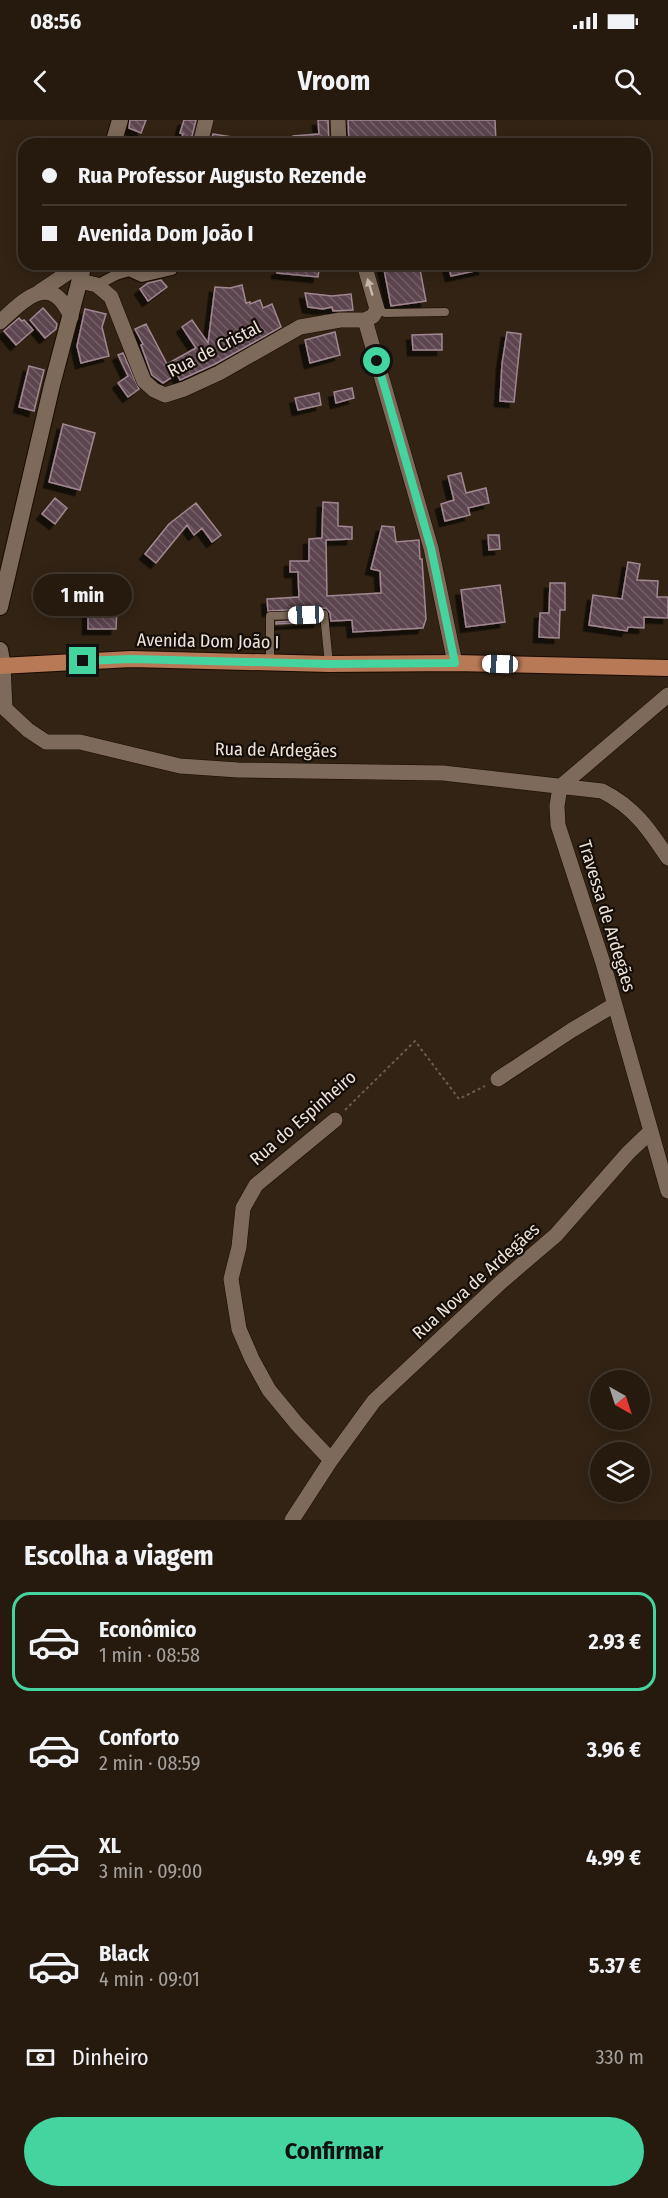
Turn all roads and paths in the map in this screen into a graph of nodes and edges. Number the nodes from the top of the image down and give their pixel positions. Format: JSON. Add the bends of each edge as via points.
{"nodes":[{"id":1,"x":120,"y":120,"type":"edge"},
{"id":2,"x":206,"y":120,"type":"edge"},
{"id":3,"x":338,"y":120,"type":"edge"},
{"id":4,"x":115,"y":138,"type":"edge"},
{"id":5,"x":202,"y":138,"type":"edge"},
{"id":6,"x":339,"y":138,"type":"edge"},
{"id":7,"x":82,"y":270,"type":"edge"},
{"id":8,"x":172,"y":270,"type":"edge"},
{"id":9,"x":366,"y":270,"type":"edge"},
{"id":10,"x":97,"y":285,"type":"junction"},
{"id":11,"x":44,"y":292,"type":"junction"},
{"id":12,"x":377,"y":309,"type":"junction"},
{"id":13,"x":445,"y":312,"type":"dead end"},
{"id":14,"x":71,"y":317,"type":"junction"},
{"id":15,"x":365,"y":320,"type":"junction"},
{"id":16,"x":0,"y":322,"type":"edge"},
{"id":17,"x":0,"y":607,"type":"edge"},
{"id":18,"x":1,"y":661,"type":"edge"},
{"id":19,"x":270,"y":662,"type":"junction"},
{"id":20,"x":455,"y":663,"type":"junction"},
{"id":21,"x":329,"y":664,"type":"junction"},
{"id":22,"x":668,"y":668,"type":"edge"},
{"id":23,"x":668,"y":695,"type":"edge"},
{"id":24,"x":2,"y":706,"type":"edge"},
{"id":25,"x":560,"y":787,"type":"junction"},
{"id":26,"x":668,"y":858,"type":"edge"},
{"id":27,"x":614,"y":1005,"type":"junction"},
{"id":28,"x":498,"y":1079,"type":"joint"},
{"id":29,"x":335,"y":1120,"type":"joint"},
{"id":30,"x":650,"y":1132,"type":"junction"},
{"id":31,"x":668,"y":1191,"type":"edge"},
{"id":32,"x":331,"y":1460,"type":"junction"},
{"id":33,"x":292,"y":1520,"type":"edge"}],
"edges":[{"from":1,"to":4,"type":"street"},
{"from":2,"to":5,"type":"street"},
{"from":3,"to":6,"type":"street"},
{"from":7,"to":10,"type":"street"},
{"from":7,"to":11,"type":"street"},
{"from":7,"to":14,"type":"street"},
{"from":8,"to":10,"type":"street","via":[[142,277],[129,271]]},
{"from":12,"to":9,"type":"street","one_way":true},
{"from":10,"to":15,"type":"street","name":"Rua de Cristal","via":[[111,297],[144,381],[165,395],[219,373],[300,327]]},
{"from":11,"to":14,"type":"street","via":[[62,301]]},
{"from":11,"to":16,"type":"street","via":[[15,308]]},
{"from":12,"to":13,"type":"lane","via":[[385,313]]},
{"from":12,"to":15,"type":"street"},
{"from":14,"to":17,"type":"street"},
{"from":15,"to":20,"type":"street","via":[[431,548]]},
{"from":18,"to":19,"type":"main road","name":"Avenida Dom João I"},
{"from":18,"to":24,"type":"street","name":"Rua de Ardegães"},
{"from":19,"to":21,"type":"main road","name":"Avenida Dom João I"},
{"from":19,"to":21,"type":"lane","via":[[270,616],[324,614]]},
{"from":20,"to":21,"type":"main road","name":"Avenida Dom João I"},
{"from":20,"to":22,"type":"main road","name":"Avenida Dom João I"},
{"from":23,"to":25,"type":"street"},
{"from":24,"to":25,"type":"street","name":"Rua de Ardegães","via":[[46,742],[80,742],[180,766],[442,773]]},
{"from":25,"to":26,"type":"street","name":"Rua de Ardegães","via":[[602,791],[618,799],[638,815]]},
{"from":25,"to":27,"type":"street","name":"Travessa de Ardegães","via":[[558,825]]},
{"from":27,"to":28,"type":"street"},
{"from":27,"to":30,"type":"street","name":"Travessa de Ardegães"},
{"from":28,"to":29,"type":"path","name":"Rua do Espinheiro","via":[[459,1099],[415,1041]]},
{"from":29,"to":32,"type":"street","name":"Rua do Espinheiro","via":[[256,1185],[243,1208],[231,1279],[239,1329],[269,1390]]},
{"from":30,"to":31,"type":"street","name":"Travessa de Ardegães"},
{"from":30,"to":32,"type":"street","name":"Rua Nova de Ardegães","via":[[556,1235],[374,1401]]},
{"from":32,"to":33,"type":"street","name":"Rua Nova de Ardegães"}]}
